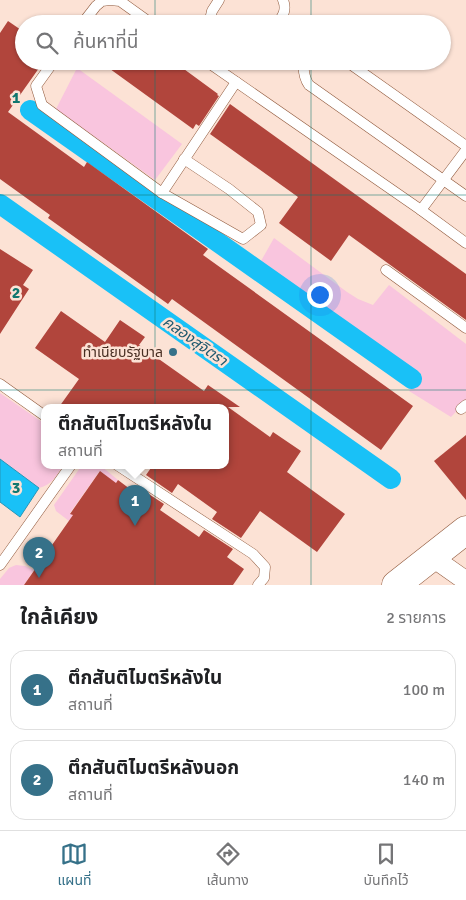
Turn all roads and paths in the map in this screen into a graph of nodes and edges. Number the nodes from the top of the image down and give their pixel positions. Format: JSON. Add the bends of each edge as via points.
{"nodes":[{"id":1,"x":219,"y":0,"type":"edge"},
{"id":2,"x":283,"y":0,"type":"edge"},
{"id":3,"x":89,"y":15,"type":"edge"},
{"id":4,"x":139,"y":15,"type":"edge"},
{"id":5,"x":211,"y":15,"type":"edge"},
{"id":6,"x":282,"y":15,"type":"edge"},
{"id":7,"x":48,"y":70,"type":"edge"},
{"id":8,"x":219,"y":70,"type":"edge"},
{"id":9,"x":304,"y":70,"type":"edge"},
{"id":10,"x":359,"y":70,"type":"edge"},
{"id":11,"x":236,"y":82,"type":"junction"},
{"id":12,"x":466,"y":146,"type":"edge"},
{"id":13,"x":466,"y":150,"type":"edge"},
{"id":14,"x":184,"y":159,"type":"junction"},
{"id":15,"x":444,"y":180,"type":"junction"},
{"id":16,"x":162,"y":193,"type":"junction"},
{"id":17,"x":466,"y":196,"type":"edge"},
{"id":18,"x":421,"y":210,"type":"junction"},
{"id":19,"x":466,"y":244,"type":"edge"},
{"id":20,"x":386,"y":270,"type":"dead end"},
{"id":21,"x":466,"y":328,"type":"edge"},
{"id":22,"x":0,"y":384,"type":"edge"},
{"id":23,"x":41,"y":413,"type":"edge"},
{"id":24,"x":68,"y":469,"type":"edge"},
{"id":25,"x":123,"y":469,"type":"edge"},
{"id":26,"x":466,"y":530,"type":"edge"},
{"id":27,"x":432,"y":557,"type":"junction"},
{"id":28,"x":0,"y":566,"type":"edge"},
{"id":29,"x":466,"y":581,"type":"edge"},
{"id":30,"x":258,"y":585,"type":"edge"},
{"id":31,"x":396,"y":585,"type":"edge"}],
"edges":[{"from":1,"to":5,"type":"lane"},
{"from":2,"to":6,"type":"lane"},
{"from":3,"to":4,"type":"lane","via":[[102,1],[110,0],[120,1]]},
{"from":7,"to":16,"type":"lane","via":[[36,86],[42,105]]},
{"from":8,"to":11,"type":"lane"},
{"from":9,"to":15,"type":"lane","via":[[310,85]]},
{"from":10,"to":12,"type":"lane"},
{"from":11,"to":14,"type":"lane"},
{"from":11,"to":18,"type":"lane"},
{"from":13,"to":15,"type":"lane"},
{"from":14,"to":16,"type":"lane"},
{"from":14,"to":16,"type":"lane","via":[[258,212],[261,225],[243,239]]},
{"from":15,"to":17,"type":"lane"},
{"from":15,"to":18,"type":"lane"},
{"from":18,"to":19,"type":"lane"},
{"from":20,"to":21,"type":"lane"},
{"from":22,"to":23,"type":"lane"},
{"from":24,"to":28,"type":"lane"},
{"from":25,"to":30,"type":"lane","via":[[253,554],[265,567],[264,578]]},
{"from":26,"to":27,"type":"main road"},
{"from":27,"to":29,"type":"street"},
{"from":27,"to":31,"type":"main road"}]}
